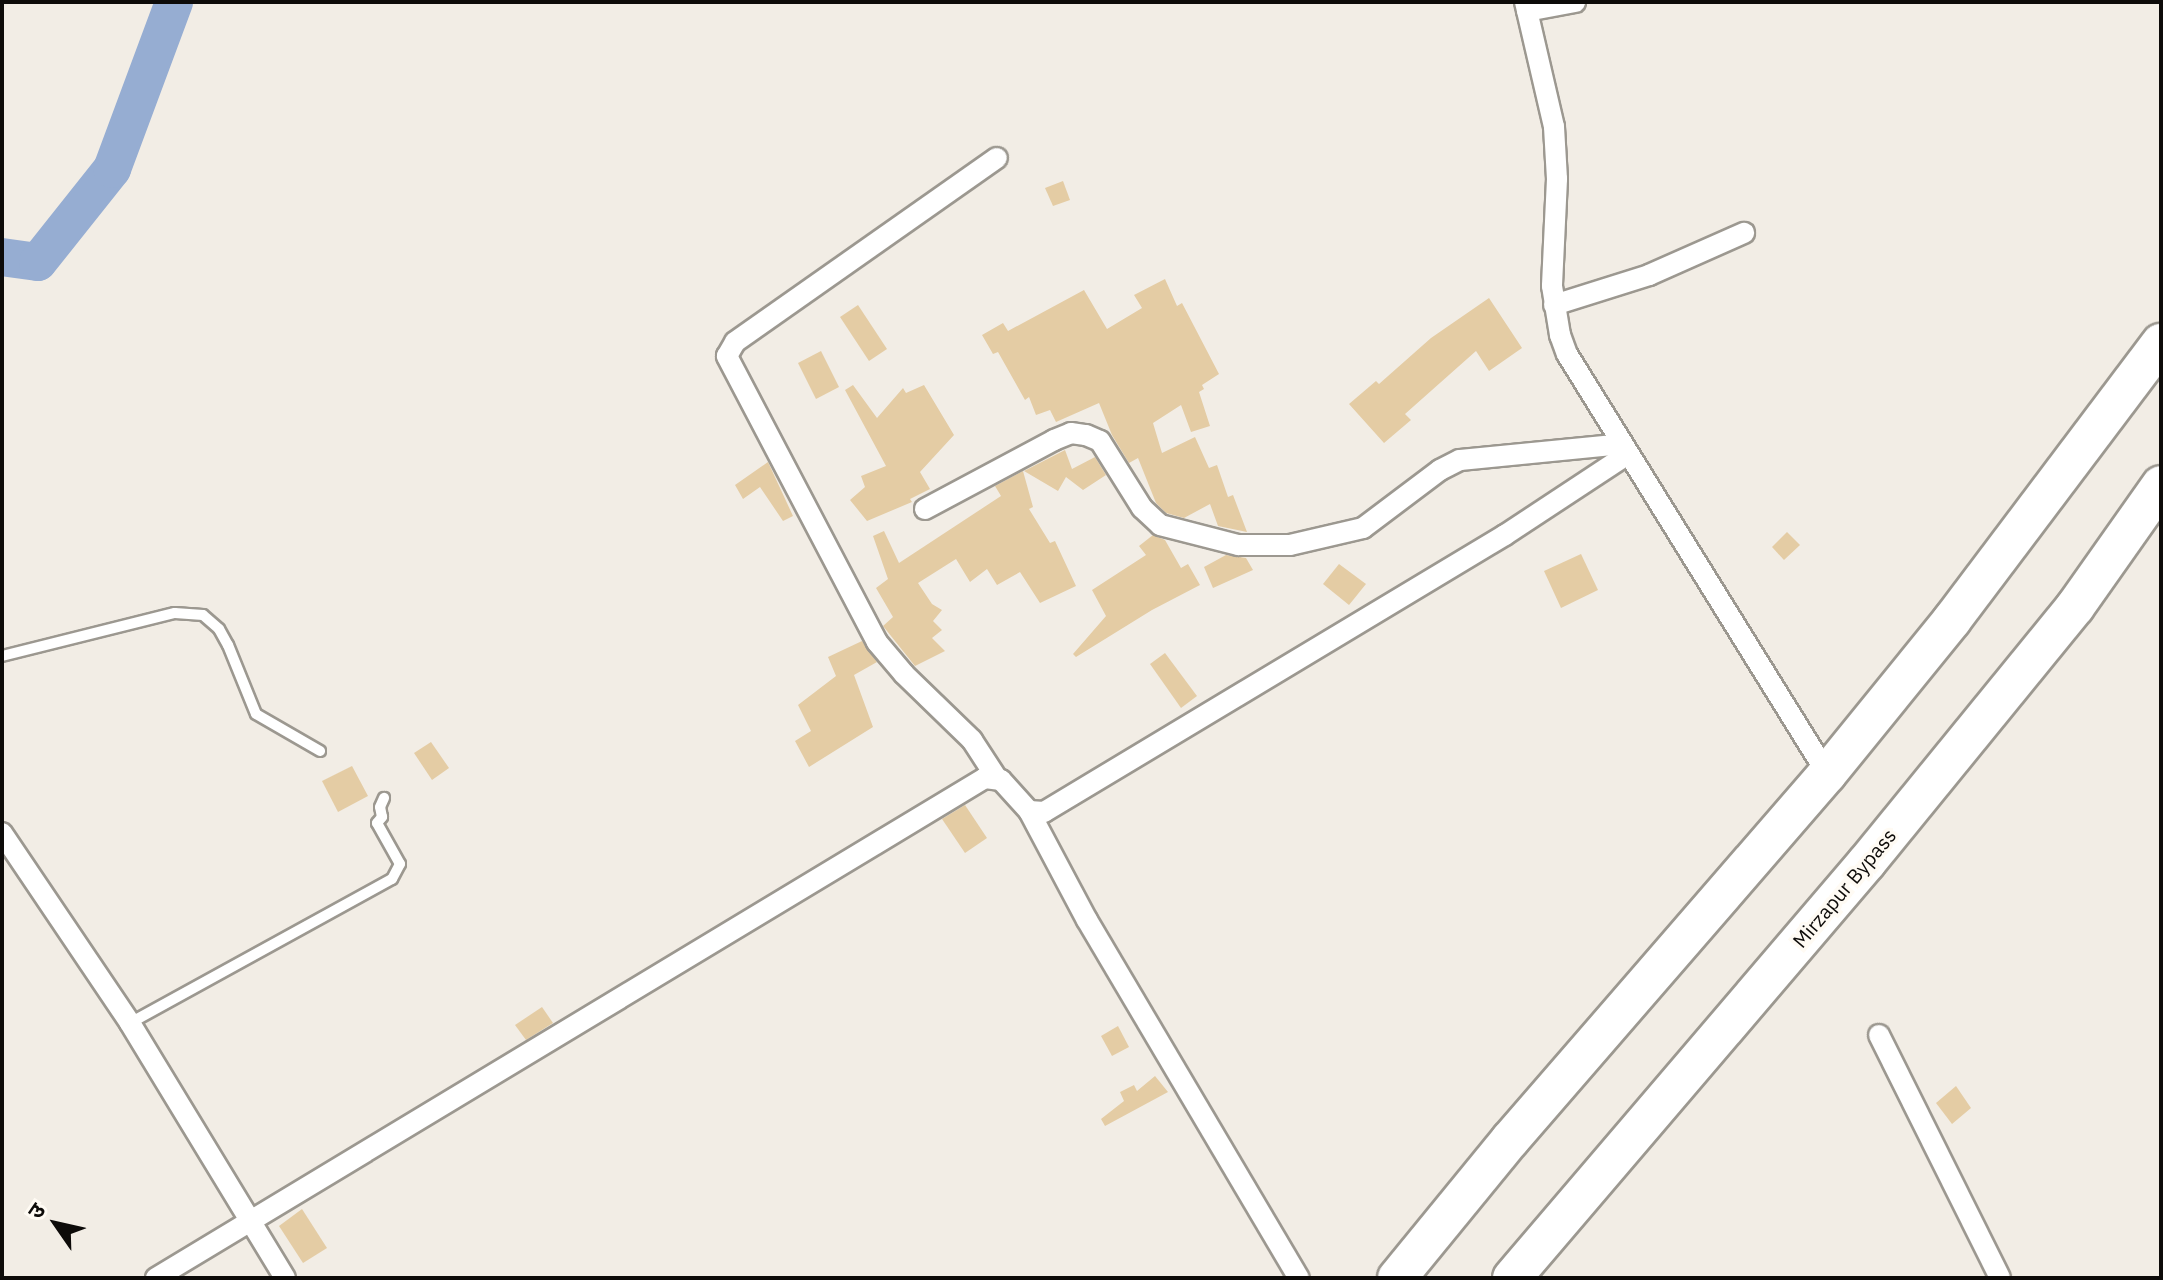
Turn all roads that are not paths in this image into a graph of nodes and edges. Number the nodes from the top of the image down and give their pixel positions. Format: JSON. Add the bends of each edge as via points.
{"nodes":[{"id":1,"x":1575,"y":2,"type":"edge"},
{"id":2,"x":1526,"y":6,"type":"edge"},
{"id":3,"x":997,"y":158,"type":"dead end"},
{"id":4,"x":1744,"y":233,"type":"dead end"},
{"id":5,"x":1554,"y":305,"type":"junction"},
{"id":6,"x":2161,"y":343,"type":"edge"},
{"id":7,"x":1625,"y":449,"type":"junction"},
{"id":8,"x":2161,"y":485,"type":"edge"},
{"id":9,"x":925,"y":509,"type":"dead end"},
{"id":10,"x":2,"y":656,"type":"edge"},
{"id":11,"x":320,"y":751,"type":"dead end"},
{"id":12,"x":1827,"y":774,"type":"junction"},
{"id":13,"x":996,"y":777,"type":"junction"},
{"id":14,"x":384,"y":798,"type":"dead end"},
{"id":15,"x":1029,"y":811,"type":"junction"},
{"id":16,"x":2,"y":833,"type":"edge"},
{"id":17,"x":130,"y":1023,"type":"junction"},
{"id":18,"x":1879,"y":1035,"type":"dead end"},
{"id":19,"x":248,"y":1222,"type":"junction"},
{"id":20,"x":156,"y":1278,"type":"edge"},
{"id":21,"x":285,"y":1278,"type":"edge"},
{"id":22,"x":1299,"y":1278,"type":"edge"},
{"id":23,"x":1397,"y":1278,"type":"edge"},
{"id":24,"x":1512,"y":1278,"type":"edge"},
{"id":25,"x":2000,"y":1278,"type":"edge"}],
"edges":[{"from":1,"to":2,"type":"street"},
{"from":2,"to":5,"type":"street","via":[[1554,127]]},
{"from":3,"to":13,"type":"street","via":[[735,342],[727,356],[877,642],[972,740]]},
{"from":4,"to":5,"type":"street","via":[[1649,275]]},
{"from":5,"to":7,"type":"street","via":[[1567,354]]},
{"from":6,"to":12,"type":"highway","via":[[1952,620]]},
{"from":7,"to":9,"type":"street","via":[[1460,460],[1363,528],[1290,545],[1238,545],[1160,525],[1142,508],[1100,441],[1071,433]]},
{"from":7,"to":12,"type":"street"},
{"from":7,"to":15,"type":"street","via":[[1505,535],[1044,812]]},
{"from":8,"to":24,"type":"highway","name":"Mirzapur Bypass","via":[[2075,607],[1867,862]]},
{"from":10,"to":11,"type":"lane","via":[[175,613],[203,615],[228,645],[256,714]]},
{"from":12,"to":23,"type":"highway"},
{"from":13,"to":15,"type":"street"},
{"from":13,"to":19,"type":"street","via":[[985,778]]},
{"from":14,"to":17,"type":"lane","via":[[377,823],[400,864],[392,879]]},
{"from":15,"to":22,"type":"street"},
{"from":16,"to":17,"type":"street"},
{"from":17,"to":19,"type":"street"},
{"from":18,"to":25,"type":"street"},
{"from":19,"to":20,"type":"street"},
{"from":19,"to":21,"type":"street"}]}
